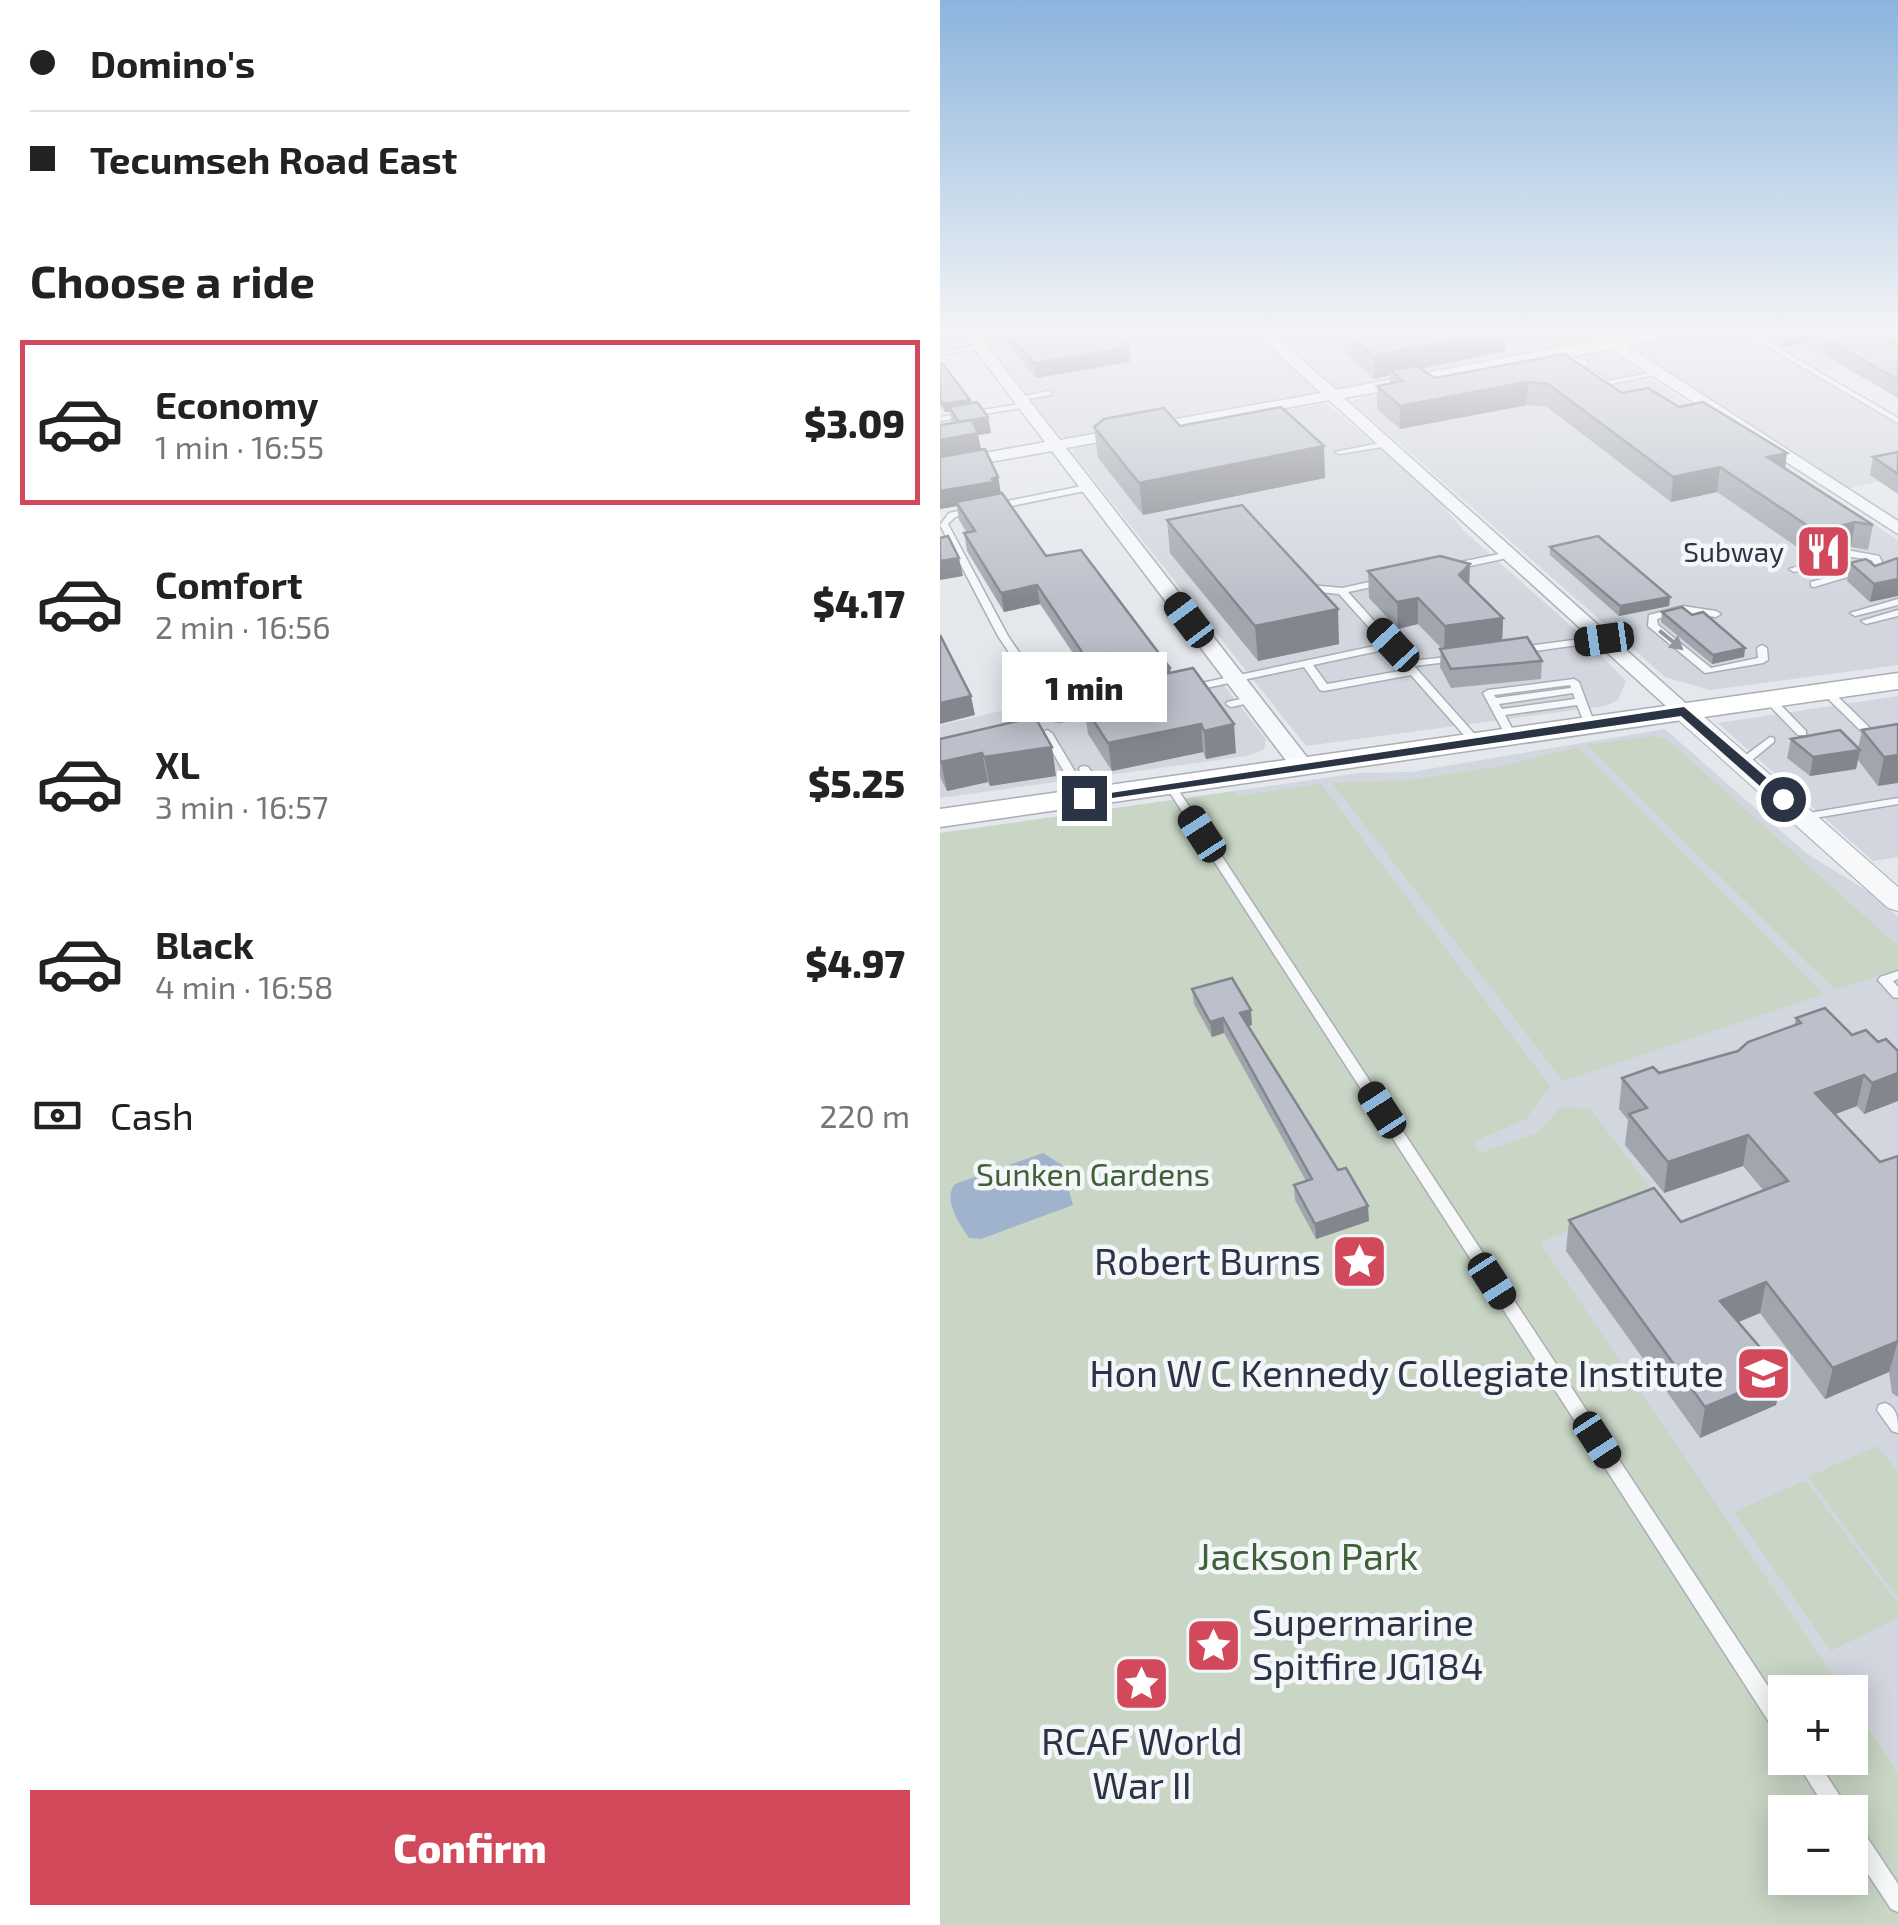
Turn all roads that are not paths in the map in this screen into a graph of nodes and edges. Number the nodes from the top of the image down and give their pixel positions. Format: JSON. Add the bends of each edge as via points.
{"nodes":[{"id":1,"x":1036,"y":421,"type":"edge"},
{"id":2,"x":1211,"y":421,"type":"edge"},
{"id":3,"x":1360,"y":421,"type":"edge"},
{"id":4,"x":1731,"y":421,"type":"edge"},
{"id":5,"x":1385,"y":444,"type":"junction"},
{"id":6,"x":1055,"y":445,"type":"junction"},
{"id":7,"x":1339,"y":452,"type":"dead end"},
{"id":8,"x":940,"y":466,"type":"edge"},
{"id":9,"x":1087,"y":488,"type":"junction"},
{"id":10,"x":1898,"y":529,"type":"edge"},
{"id":11,"x":1509,"y":554,"type":"junction"},
{"id":12,"x":1444,"y":569,"type":"edge"},
{"id":13,"x":1794,"y":569,"type":"dead end"},
{"id":14,"x":1898,"y":570,"type":"edge"},
{"id":15,"x":1396,"y":580,"type":"edge"},
{"id":16,"x":1302,"y":585,"type":"edge"},
{"id":17,"x":1342,"y":592,"type":"junction"},
{"id":18,"x":1898,"y":602,"type":"edge"},
{"id":19,"x":1855,"y":613,"type":"dead end"},
{"id":20,"x":1898,"y":613,"type":"edge"},
{"id":21,"x":1716,"y":614,"type":"dead end"},
{"id":22,"x":1866,"y":622,"type":"dead end"},
{"id":23,"x":1604,"y":639,"type":"junction"},
{"id":24,"x":1393,"y":645,"type":"junction"},
{"id":25,"x":1762,"y":648,"type":"dead end"},
{"id":26,"x":1500,"y":653,"type":"edge"},
{"id":27,"x":1464,"y":658,"type":"edge"},
{"id":28,"x":1306,"y":663,"type":"junction"},
{"id":29,"x":1412,"y":668,"type":"junction"},
{"id":30,"x":1233,"y":678,"type":"junction"},
{"id":31,"x":1898,"y":681,"type":"edge"},
{"id":32,"x":1826,"y":691,"type":"junction"},
{"id":33,"x":1171,"y":692,"type":"edge"},
{"id":34,"x":1769,"y":699,"type":"junction"},
{"id":35,"x":1583,"y":706,"type":"junction"},
{"id":36,"x":1108,"y":708,"type":"edge"},
{"id":37,"x":1684,"y":712,"type":"junction"},
{"id":38,"x":1501,"y":717,"type":"junction"},
{"id":39,"x":1865,"y":729,"type":"edge"},
{"id":40,"x":1802,"y":733,"type":"edge"},
{"id":41,"x":1047,"y":734,"type":"edge"},
{"id":42,"x":1770,"y":740,"type":"dead end"},
{"id":43,"x":1475,"y":742,"type":"junction"},
{"id":44,"x":1742,"y":763,"type":"junction"},
{"id":45,"x":1302,"y":766,"type":"junction"},
{"id":46,"x":1170,"y":785,"type":"junction"},
{"id":47,"x":1090,"y":787,"type":"junction"},
{"id":48,"x":1898,"y":801,"type":"edge"},
{"id":49,"x":1803,"y":817,"type":"junction"},
{"id":50,"x":940,"y":818,"type":"edge"},
{"id":51,"x":1898,"y":902,"type":"edge"},
{"id":52,"x":1898,"y":975,"type":"edge"},
{"id":53,"x":1898,"y":994,"type":"edge"},
{"id":54,"x":1885,"y":1410,"type":"dead end"},
{"id":55,"x":1898,"y":1426,"type":"edge"},
{"id":56,"x":1768,"y":1703,"type":"edge"},
{"id":57,"x":1868,"y":1856,"type":"edge"},
{"id":58,"x":1898,"y":1902,"type":"edge"}],
"edges":[{"from":1,"to":6,"type":"street"},
{"from":2,"to":6,"type":"street"},
{"from":3,"to":5,"type":"street"},
{"from":4,"to":10,"type":"street"},
{"from":5,"to":7,"type":"lane"},
{"from":5,"to":11,"type":"street"},
{"from":6,"to":8,"type":"street"},
{"from":6,"to":9,"type":"street"},
{"from":9,"to":30,"type":"street"},
{"from":9,"to":36,"type":"lane","via":[[952,515],[944,524],[1003,636],[1060,719]]},
{"from":11,"to":12,"type":"lane"},
{"from":11,"to":23,"type":"street"},
{"from":13,"to":14,"type":"lane","via":[[1852,554],[1876,558],[1880,566],[1818,586]]},
{"from":15,"to":17,"type":"lane"},
{"from":16,"to":17,"type":"lane"},
{"from":17,"to":24,"type":"lane"},
{"from":18,"to":19,"type":"lane"},
{"from":20,"to":22,"type":"lane"},
{"from":21,"to":25,"type":"lane","one_way":true,"via":[[1683,610],[1652,617],[1653,626],[1709,671],[1764,660]]},
{"from":23,"to":26,"type":"lane"},
{"from":23,"to":37,"type":"street"},
{"from":24,"to":28,"type":"lane"},
{"from":24,"to":29,"type":"lane"},
{"from":27,"to":29,"type":"lane"},
{"from":28,"to":29,"type":"lane","via":[[1324,688]]},
{"from":28,"to":30,"type":"lane"},
{"from":29,"to":43,"type":"lane"},
{"from":30,"to":33,"type":"lane"},
{"from":30,"to":45,"type":"street","via":[[1241,702]]},
{"from":31,"to":32,"type":"main road"},
{"from":32,"to":34,"type":"main road"},
{"from":32,"to":39,"type":"lane"},
{"from":34,"to":37,"type":"main road"},
{"from":34,"to":40,"type":"lane"},
{"from":35,"to":37,"type":"main road"},
{"from":35,"to":38,"type":"main road"},
{"from":35,"to":38,"type":"lane","via":[[1574,682],[1488,693]]},
{"from":37,"to":44,"type":"street"},
{"from":38,"to":43,"type":"main road"},
{"from":41,"to":47,"type":"lane"},
{"from":42,"to":44,"type":"lane"},
{"from":43,"to":45,"type":"main road"},
{"from":44,"to":49,"type":"street"},
{"from":45,"to":46,"type":"main road"},
{"from":46,"to":47,"type":"main road"},
{"from":46,"to":56,"type":"lane"},
{"from":47,"to":50,"type":"main road"},
{"from":48,"to":49,"type":"lane"},
{"from":49,"to":51,"type":"street"},
{"from":52,"to":53,"type":"lane","via":[[1884,980]]},
{"from":54,"to":55,"type":"lane"},
{"from":57,"to":58,"type":"lane"}]}
